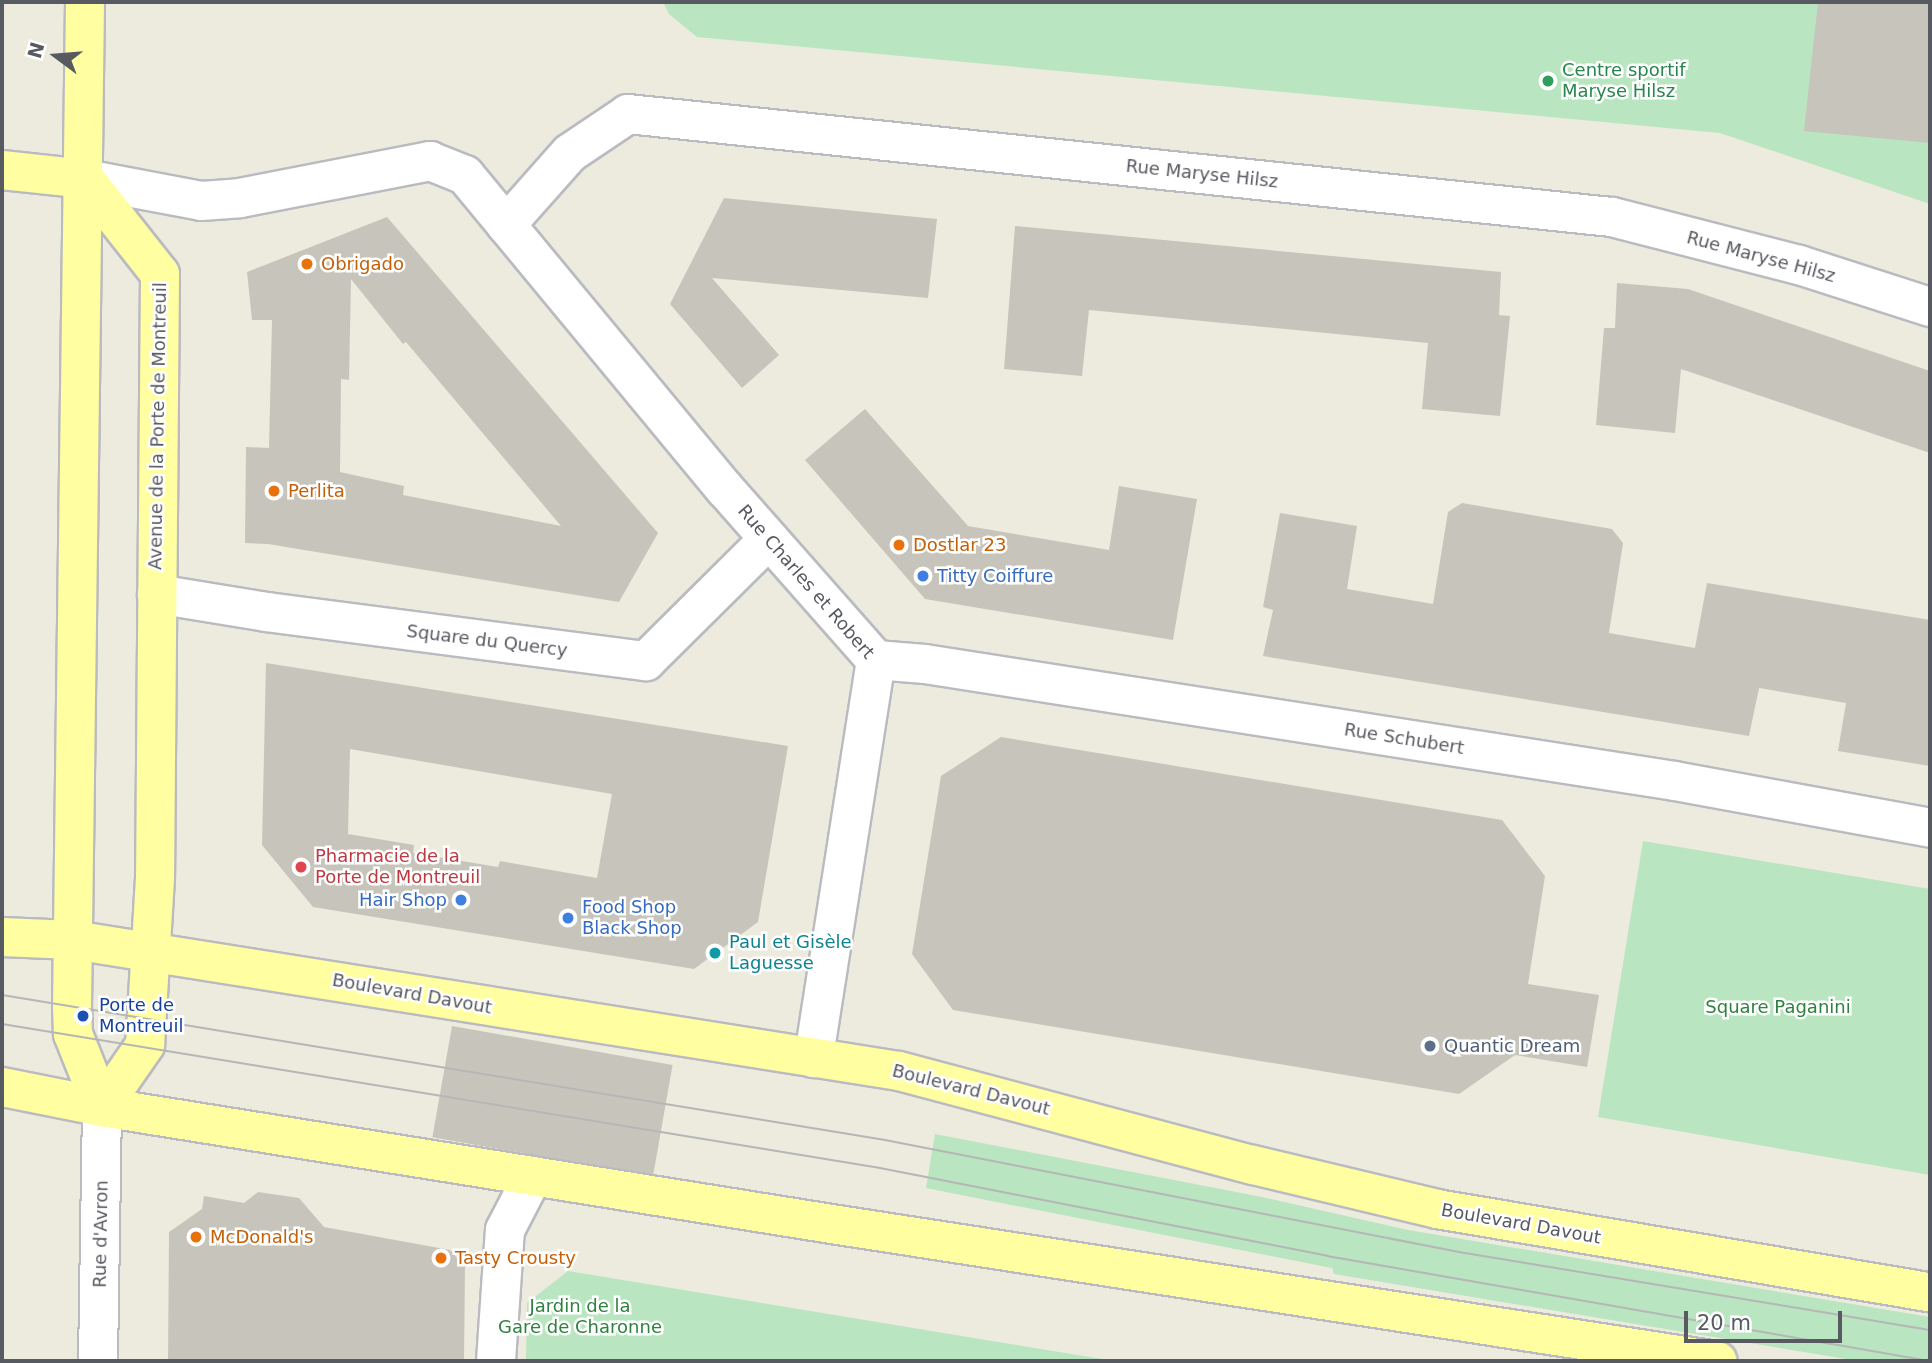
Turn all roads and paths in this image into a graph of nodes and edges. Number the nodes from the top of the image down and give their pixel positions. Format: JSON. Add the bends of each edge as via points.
{"nodes":[{"id":1,"x":85,"y":2,"type":"edge"},
{"id":2,"x":2,"y":170,"type":"edge"},
{"id":3,"x":85,"y":179,"type":"junction"},
{"id":4,"x":506,"y":225,"type":"junction"},
{"id":5,"x":1930,"y":307,"type":"edge"},
{"id":6,"x":769,"y":539,"type":"junction"},
{"id":7,"x":156,"y":594,"type":"junction"},
{"id":8,"x":876,"y":660,"type":"junction"},
{"id":9,"x":1930,"y":828,"type":"edge"},
{"id":10,"x":2,"y":937,"type":"edge"},
{"id":11,"x":73,"y":940,"type":"junction"},
{"id":12,"x":150,"y":952,"type":"junction"},
{"id":13,"x":814,"y":1058,"type":"junction"},
{"id":14,"x":2,"y":1087,"type":"edge"},
{"id":15,"x":102,"y":1107,"type":"junction"},
{"id":16,"x":533,"y":1176,"type":"junction"},
{"id":17,"x":1930,"y":1292,"type":"edge"},
{"id":18,"x":99,"y":1361,"type":"edge"},
{"id":19,"x":496,"y":1361,"type":"edge"},
{"id":20,"x":1718,"y":1361,"type":"edge"}],
"edges":[{"from":1,"to":3,"type":"main road","via":[[81,157]]},
{"from":2,"to":3,"type":"main road"},
{"from":3,"to":4,"type":"street","name":"Rue Charles et Robert","via":[[201,201],[240,198],[430,161],[465,175]]},
{"from":3,"to":7,"type":"main road","name":"Avenue de la Porte de Montreuil","via":[[160,274]]},
{"from":3,"to":11,"type":"main road"},
{"from":4,"to":5,"type":"street","name":"Rue Maryse Hilsz","via":[[569,153],[628,114],[1612,217],[1799,265]]},
{"from":4,"to":6,"type":"street","name":"Rue Charles et Robert"},
{"from":6,"to":7,"type":"street","name":"Square du Quercy","via":[[646,662]]},
{"from":6,"to":8,"type":"street","name":"Rue Charles et Robert"},
{"from":7,"to":12,"type":"main road","name":"Avenue de la Porte de Montreuil","via":[[155,878]]},
{"from":8,"to":9,"type":"street","name":"Rue Schubert","via":[[1675,781]]},
{"from":8,"to":13,"type":"street","name":"Rue Charles et Robert"},
{"from":10,"to":11,"type":"main road","name":"Boulevard Davout"},
{"from":11,"to":12,"type":"main road","name":"Boulevard Davout"},
{"from":11,"to":15,"type":"main road","via":[[73,1034]]},
{"from":12,"to":13,"type":"main road","name":"Boulevard Davout"},
{"from":12,"to":15,"type":"main road","name":"Avenue de la Porte de Montreuil","via":[[145,1045]]},
{"from":13,"to":17,"type":"main road","name":"Boulevard Davout","via":[[932,1077],[1253,1165],[1437,1209]]},
{"from":14,"to":15,"type":"main road"},
{"from":15,"to":16,"type":"main road"},
{"from":15,"to":18,"type":"street","name":"Rue d'Avron"},
{"from":16,"to":19,"type":"street","via":[[505,1230]]},
{"from":16,"to":20,"type":"main road"}]}
